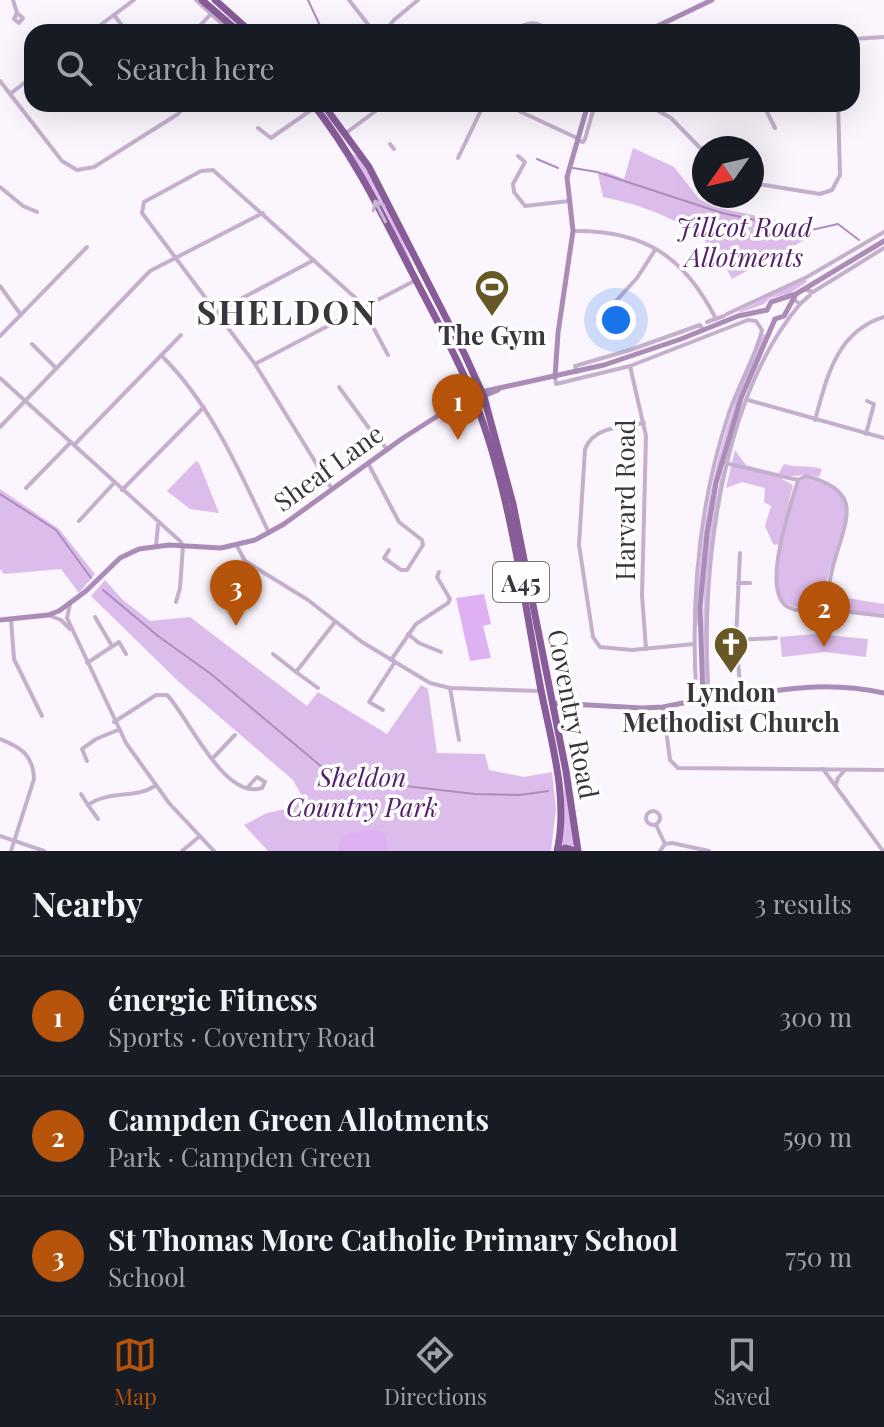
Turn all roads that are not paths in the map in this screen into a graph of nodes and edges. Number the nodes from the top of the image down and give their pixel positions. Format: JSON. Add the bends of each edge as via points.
{"nodes":[{"id":1,"x":13,"y":0,"type":"edge"},
{"id":2,"x":134,"y":0,"type":"edge"},
{"id":3,"x":196,"y":0,"type":"edge"},
{"id":4,"x":202,"y":0,"type":"edge"},
{"id":5,"x":215,"y":0,"type":"edge"},
{"id":6,"x":349,"y":0,"type":"edge"},
{"id":7,"x":418,"y":0,"type":"edge"},
{"id":8,"x":712,"y":0,"type":"edge"},
{"id":9,"x":17,"y":13,"type":"dead end"},
{"id":10,"x":114,"y":15,"type":"junction"},
{"id":11,"x":210,"y":15,"type":"junction"},
{"id":12,"x":102,"y":24,"type":"edge"},
{"id":13,"x":121,"y":24,"type":"edge"},
{"id":14,"x":202,"y":24,"type":"edge"},
{"id":15,"x":221,"y":24,"type":"edge"},
{"id":16,"x":230,"y":24,"type":"edge"},
{"id":17,"x":242,"y":24,"type":"edge"},
{"id":18,"x":368,"y":24,"type":"edge"},
{"id":19,"x":391,"y":24,"type":"edge"},
{"id":20,"x":662,"y":24,"type":"edge"},
{"id":21,"x":884,"y":37,"type":"edge"},
{"id":22,"x":860,"y":38,"type":"edge"},
{"id":23,"x":0,"y":81,"type":"edge"},
{"id":24,"x":24,"y":83,"type":"edge"},
{"id":25,"x":10,"y":94,"type":"junction"},
{"id":26,"x":180,"y":112,"type":"edge"},
{"id":27,"x":307,"y":112,"type":"edge"},
{"id":28,"x":321,"y":112,"type":"edge"},
{"id":29,"x":324,"y":112,"type":"edge"},
{"id":30,"x":374,"y":112,"type":"edge"},
{"id":31,"x":480,"y":112,"type":"edge"},
{"id":32,"x":521,"y":112,"type":"edge"},
{"id":33,"x":585,"y":112,"type":"edge"},
{"id":34,"x":593,"y":112,"type":"edge"},
{"id":35,"x":664,"y":112,"type":"edge"},
{"id":36,"x":767,"y":112,"type":"edge"},
{"id":37,"x":838,"y":112,"type":"edge"},
{"id":38,"x":258,"y":128,"type":"dead end"},
{"id":39,"x":775,"y":128,"type":"dead end"},
{"id":40,"x":346,"y":133,"type":"junction"},
{"id":41,"x":577,"y":139,"type":"junction"},
{"id":42,"x":692,"y":140,"type":"edge"},
{"id":43,"x":518,"y":156,"type":"dead end"},
{"id":44,"x":458,"y":158,"type":"dead end"},
{"id":45,"x":764,"y":185,"type":"edge"},
{"id":46,"x":0,"y":187,"type":"edge"},
{"id":47,"x":569,"y":201,"type":"junction"},
{"id":48,"x":37,"y":212,"type":"dead end"},
{"id":49,"x":263,"y":213,"type":"junction"},
{"id":50,"x":573,"y":231,"type":"junction"},
{"id":51,"x":884,"y":232,"type":"edge"},
{"id":52,"x":884,"y":241,"type":"edge"},
{"id":53,"x":87,"y":247,"type":"dead end"},
{"id":54,"x":884,"y":248,"type":"edge"},
{"id":55,"x":655,"y":250,"type":"junction"},
{"id":56,"x":175,"y":258,"type":"junction"},
{"id":57,"x":314,"y":260,"type":"junction"},
{"id":58,"x":419,"y":277,"type":"junction"},
{"id":59,"x":0,"y":286,"type":"edge"},
{"id":60,"x":803,"y":289,"type":"junction"},
{"id":61,"x":812,"y":293,"type":"junction"},
{"id":62,"x":797,"y":300,"type":"junction"},
{"id":63,"x":616,"y":301,"type":"dead end"},
{"id":64,"x":779,"y":301,"type":"junction"},
{"id":65,"x":364,"y":307,"type":"junction"},
{"id":66,"x":786,"y":308,"type":"junction"},
{"id":67,"x":767,"y":310,"type":"junction"},
{"id":68,"x":217,"y":311,"type":"junction"},
{"id":69,"x":21,"y":315,"type":"junction"},
{"id":70,"x":884,"y":317,"type":"edge"},
{"id":71,"x":716,"y":319,"type":"junction"},
{"id":72,"x":775,"y":319,"type":"junction"},
{"id":73,"x":707,"y":322,"type":"dead end"},
{"id":74,"x":702,"y":328,"type":"junction"},
{"id":75,"x":765,"y":332,"type":"junction"},
{"id":76,"x":181,"y":335,"type":"dead end"},
{"id":77,"x":0,"y":336,"type":"edge"},
{"id":78,"x":32,"y":344,"type":"dead end"},
{"id":79,"x":161,"y":355,"type":"junction"},
{"id":80,"x":388,"y":355,"type":"dead end"},
{"id":81,"x":633,"y":361,"type":"junction"},
{"id":82,"x":255,"y":364,"type":"junction"},
{"id":83,"x":618,"y":364,"type":"junction"},
{"id":84,"x":56,"y":368,"type":"junction"},
{"id":85,"x":577,"y":372,"type":"junction"},
{"id":86,"x":555,"y":377,"type":"junction"},
{"id":87,"x":0,"y":378,"type":"edge"},
{"id":88,"x":339,"y":387,"type":"dead end"},
{"id":89,"x":481,"y":395,"type":"junction"},
{"id":90,"x":744,"y":399,"type":"junction"},
{"id":91,"x":25,"y":401,"type":"junction"},
{"id":92,"x":867,"y":401,"type":"dead end"},
{"id":93,"x":463,"y":402,"type":"joint"},
{"id":94,"x":204,"y":407,"type":"junction"},
{"id":95,"x":815,"y":420,"type":"junction"},
{"id":96,"x":644,"y":423,"type":"junction"},
{"id":97,"x":0,"y":427,"type":"edge"},
{"id":98,"x":866,"y":434,"type":"junction"},
{"id":99,"x":884,"y":438,"type":"edge"},
{"id":100,"x":72,"y":444,"type":"junction"},
{"id":101,"x":388,"y":450,"type":"junction"},
{"id":102,"x":724,"y":463,"type":"junction"},
{"id":103,"x":369,"y":465,"type":"junction"},
{"id":104,"x":798,"y":480,"type":"junction"},
{"id":105,"x":114,"y":483,"type":"junction"},
{"id":106,"x":26,"y":488,"type":"dead end"},
{"id":107,"x":122,"y":490,"type":"junction"},
{"id":108,"x":333,"y":490,"type":"junction"},
{"id":109,"x":79,"y":521,"type":"dead end"},
{"id":110,"x":157,"y":522,"type":"junction"},
{"id":111,"x":168,"y":530,"type":"junction"},
{"id":112,"x":269,"y":533,"type":"junction"},
{"id":113,"x":170,"y":545,"type":"junction"},
{"id":114,"x":156,"y":546,"type":"junction"},
{"id":115,"x":183,"y":546,"type":"junction"},
{"id":116,"x":237,"y":546,"type":"junction"},
{"id":117,"x":389,"y":550,"type":"dead end"},
{"id":118,"x":747,"y":557,"type":"dead end"},
{"id":119,"x":439,"y":572,"type":"dead end"},
{"id":120,"x":738,"y":583,"type":"junction"},
{"id":121,"x":750,"y":583,"type":"dead end"},
{"id":122,"x":180,"y":588,"type":"junction"},
{"id":123,"x":187,"y":588,"type":"dead end"},
{"id":124,"x":174,"y":599,"type":"dead end"},
{"id":125,"x":70,"y":604,"type":"junction"},
{"id":126,"x":825,"y":609,"type":"junction"},
{"id":127,"x":48,"y":615,"type":"junction"},
{"id":128,"x":884,"y":616,"type":"edge"},
{"id":129,"x":95,"y":617,"type":"dead end"},
{"id":130,"x":11,"y":619,"type":"junction"},
{"id":131,"x":0,"y":620,"type":"edge"},
{"id":132,"x":335,"y":622,"type":"junction"},
{"id":133,"x":72,"y":630,"type":"junction"},
{"id":134,"x":408,"y":634,"type":"junction"},
{"id":135,"x":697,"y":634,"type":"junction"},
{"id":136,"x":776,"y":638,"type":"dead end"},
{"id":137,"x":736,"y":640,"type":"junction"},
{"id":138,"x":694,"y":644,"type":"junction"},
{"id":139,"x":112,"y":646,"type":"junction"},
{"id":140,"x":646,"y":649,"type":"junction"},
{"id":141,"x":441,"y":652,"type":"dead end"},
{"id":142,"x":697,"y":653,"type":"junction"},
{"id":143,"x":126,"y":654,"type":"dead end"},
{"id":144,"x":273,"y":654,"type":"dead end"},
{"id":145,"x":393,"y":661,"type":"junction"},
{"id":146,"x":87,"y":663,"type":"junction"},
{"id":147,"x":296,"y":672,"type":"junction"},
{"id":148,"x":698,"y":687,"type":"junction"},
{"id":149,"x":318,"y":688,"type":"dead end"},
{"id":150,"x":450,"y":688,"type":"junction"},
{"id":151,"x":541,"y":691,"type":"junction"},
{"id":152,"x":884,"y":693,"type":"edge"},
{"id":153,"x":741,"y":695,"type":"junction"},
{"id":154,"x":703,"y":699,"type":"junction"},
{"id":155,"x":553,"y":703,"type":"junction"},
{"id":156,"x":36,"y":704,"type":"junction"},
{"id":157,"x":30,"y":707,"type":"dead end"},
{"id":158,"x":663,"y":707,"type":"junction"},
{"id":159,"x":383,"y":710,"type":"dead end"},
{"id":160,"x":42,"y":716,"type":"dead end"},
{"id":161,"x":114,"y":722,"type":"junction"},
{"id":162,"x":118,"y":730,"type":"junction"},
{"id":163,"x":235,"y":735,"type":"dead end"},
{"id":164,"x":0,"y":739,"type":"edge"},
{"id":165,"x":459,"y":740,"type":"dead end"},
{"id":166,"x":212,"y":759,"type":"junction"},
{"id":167,"x":87,"y":761,"type":"dead end"},
{"id":168,"x":823,"y":769,"type":"junction"},
{"id":169,"x":845,"y":770,"type":"junction"},
{"id":170,"x":884,"y":770,"type":"edge"},
{"id":171,"x":155,"y":786,"type":"junction"},
{"id":172,"x":836,"y":786,"type":"junction"},
{"id":173,"x":247,"y":788,"type":"dead end"},
{"id":174,"x":559,"y":791,"type":"junction"},
{"id":175,"x":81,"y":794,"type":"dead end"},
{"id":176,"x":88,"y":805,"type":"junction"},
{"id":177,"x":98,"y":819,"type":"dead end"},
{"id":178,"x":656,"y":825,"type":"dead end"},
{"id":179,"x":0,"y":836,"type":"edge"},
{"id":180,"x":200,"y":836,"type":"junction"},
{"id":181,"x":14,"y":841,"type":"junction"},
{"id":182,"x":665,"y":844,"type":"junction"},
{"id":183,"x":11,"y":851,"type":"edge"},
{"id":184,"x":44,"y":851,"type":"edge"},
{"id":185,"x":182,"y":851,"type":"edge"},
{"id":186,"x":214,"y":851,"type":"edge"},
{"id":187,"x":558,"y":851,"type":"edge"},
{"id":188,"x":577,"y":851,"type":"edge"},
{"id":189,"x":660,"y":851,"type":"edge"},
{"id":190,"x":709,"y":851,"type":"edge"},
{"id":191,"x":883,"y":851,"type":"edge"}],
"edges":[{"from":1,"to":9,"type":"street"},
{"from":2,"to":10,"type":"street"},
{"from":3,"to":11,"type":"street"},
{"from":4,"to":16,"type":"highway"},
{"from":5,"to":17,"type":"highway"},
{"from":6,"to":18,"type":"street"},
{"from":7,"to":19,"type":"street"},
{"from":8,"to":20,"type":"street"},
{"from":10,"to":12,"type":"street"},
{"from":10,"to":13,"type":"street"},
{"from":11,"to":14,"type":"street"},
{"from":11,"to":15,"type":"street"},
{"from":21,"to":22,"type":"street"},
{"from":23,"to":25,"type":"street"},
{"from":24,"to":25,"type":"street"},
{"from":25,"to":26,"type":"street","via":[[62,161],[77,170],[99,164]]},
{"from":27,"to":38,"type":"street","via":[[271,138]]},
{"from":58,"to":28,"type":"highway","name":"Coventry Road","number":"A45","one_way":true},
{"from":29,"to":40,"type":"highway"},
{"from":30,"to":40,"type":"street"},
{"from":31,"to":44,"type":"street"},
{"from":32,"to":41,"type":"street"},
{"from":33,"to":41,"type":"street"},
{"from":34,"to":41,"type":"street","via":[[585,139]]},
{"from":35,"to":42,"type":"street"},
{"from":36,"to":39,"type":"street"},
{"from":37,"to":45,"type":"street","via":[[840,175],[832,190],[820,194]]},
{"from":40,"to":58,"type":"highway","via":[[369,167],[413,254]]},
{"from":41,"to":47,"type":"street","via":[[567,177]]},
{"from":43,"to":47,"type":"street","via":[[525,162],[514,192],[525,206]]},
{"from":46,"to":48,"type":"street"},
{"from":47,"to":50,"type":"street"},
{"from":49,"to":56,"type":"street"},
{"from":49,"to":56,"type":"street","via":[[222,176],[210,169],[201,171],[142,206]]},
{"from":49,"to":57,"type":"street"},
{"from":50,"to":55,"type":"street","via":[[618,234]]},
{"from":50,"to":86,"type":"street"},
{"from":51,"to":71,"type":"street","via":[[807,277]]},
{"from":52,"to":60,"type":"street"},
{"from":53,"to":69,"type":"street"},
{"from":54,"to":61,"type":"street"},
{"from":55,"to":63,"type":"street"},
{"from":55,"to":71,"type":"street","via":[[687,272]]},
{"from":56,"to":68,"type":"street"},
{"from":56,"to":84,"type":"street","via":[[150,271]]},
{"from":57,"to":65,"type":"street"},
{"from":57,"to":68,"type":"street"},
{"from":58,"to":65,"type":"street"},
{"from":58,"to":89,"type":"highway","name":"Coventry Road","number":"A45","via":[[452,331]]},
{"from":58,"to":89,"type":"highway","name":"Coventry Road","number":"A45","via":[[454,355]]},
{"from":59,"to":69,"type":"street"},
{"from":60,"to":61,"type":"street"},
{"from":60,"to":62,"type":"street"},
{"from":61,"to":62,"type":"street"},
{"from":62,"to":64,"type":"street"},
{"from":62,"to":66,"type":"street"},
{"from":62,"to":90,"type":"street"},
{"from":64,"to":66,"type":"street"},
{"from":64,"to":67,"type":"street"},
{"from":65,"to":80,"type":"street"},
{"from":65,"to":82,"type":"street"},
{"from":66,"to":72,"type":"street"},
{"from":67,"to":72,"type":"street"},
{"from":67,"to":74,"type":"street"},
{"from":68,"to":82,"type":"street"},
{"from":69,"to":77,"type":"street"},
{"from":70,"to":95,"type":"street","via":[[842,345]]},
{"from":71,"to":73,"type":"street"},
{"from":72,"to":75,"type":"street"},
{"from":74,"to":81,"type":"street"},
{"from":74,"to":85,"type":"street","via":[[575,366]]},
{"from":75,"to":81,"type":"street","via":[[754,319],[748,320]]},
{"from":75,"to":90,"type":"street"},
{"from":75,"to":135,"type":"street","via":[[728,415],[705,510],[696,573]]},
{"from":76,"to":79,"type":"street"},
{"from":78,"to":84,"type":"street"},
{"from":79,"to":94,"type":"street"},
{"from":79,"to":100,"type":"street"},
{"from":81,"to":83,"type":"street"},
{"from":81,"to":83,"type":"street"},
{"from":81,"to":96,"type":"street","name":"Harvard Road"},
{"from":82,"to":108,"type":"street"},
{"from":83,"to":85,"type":"street"},
{"from":83,"to":86,"type":"street","via":[[556,384]]},
{"from":84,"to":91,"type":"street"},
{"from":85,"to":86,"type":"street"},
{"from":86,"to":89,"type":"street"},
{"from":87,"to":91,"type":"street"},
{"from":88,"to":101,"type":"street"},
{"from":89,"to":93,"type":"highway"},
{"from":89,"to":151,"type":"highway","name":"Coventry Road","number":"A45"},
{"from":89,"to":155,"type":"highway","name":"Coventry Road","number":"A45","via":[[513,504]]},
{"from":90,"to":95,"type":"street"},
{"from":90,"to":102,"type":"street"},
{"from":91,"to":97,"type":"street"},
{"from":91,"to":100,"type":"street"},
{"from":92,"to":98,"type":"street","via":[[874,404]]},
{"from":93,"to":101,"type":"street","name":"Sheaf Lane"},
{"from":94,"to":107,"type":"street"},
{"from":94,"to":112,"type":"street"},
{"from":95,"to":98,"type":"street"},
{"from":96,"to":140,"type":"street","name":"Harvard Road"},
{"from":96,"to":140,"type":"street","via":[[601,431],[588,441],[579,545],[597,645]]},
{"from":98,"to":99,"type":"street"},
{"from":100,"to":105,"type":"street"},
{"from":100,"to":106,"type":"street"},
{"from":101,"to":103,"type":"street","name":"Sheaf Lane"},
{"from":102,"to":104,"type":"street"},
{"from":102,"to":135,"type":"street","via":[[707,534]]},
{"from":102,"to":148,"type":"street","via":[[712,549],[708,683]]},
{"from":103,"to":108,"type":"street","name":"Sheaf Lane"},
{"from":103,"to":117,"type":"street","via":[[399,522],[420,536],[423,545],[407,570],[384,558]]},
{"from":104,"to":126,"type":"street","via":[[806,476],[834,486],[847,503],[848,519]]},
{"from":104,"to":126,"type":"street","via":[[779,552],[776,588],[789,608]]},
{"from":105,"to":107,"type":"street"},
{"from":105,"to":109,"type":"street"},
{"from":107,"to":110,"type":"street"},
{"from":108,"to":112,"type":"street","name":"Sheaf Lane"},
{"from":110,"to":111,"type":"street"},
{"from":110,"to":114,"type":"street"},
{"from":111,"to":113,"type":"street"},
{"from":111,"to":115,"type":"street"},
{"from":112,"to":116,"type":"street","name":"Sheaf Lane"},
{"from":113,"to":114,"type":"street","name":"Sheaf Lane"},
{"from":113,"to":115,"type":"street","name":"Sheaf Lane"},
{"from":114,"to":125,"type":"street","name":"Sheaf Lane","via":[[126,554]]},
{"from":115,"to":116,"type":"street","name":"Sheaf Lane"},
{"from":115,"to":122,"type":"street"},
{"from":116,"to":132,"type":"street","via":[[245,561]]},
{"from":118,"to":120,"type":"street","via":[[740,555]]},
{"from":119,"to":134,"type":"street","via":[[450,599]]},
{"from":120,"to":121,"type":"street"},
{"from":120,"to":137,"type":"street"},
{"from":122,"to":123,"type":"street"},
{"from":122,"to":124,"type":"street"},
{"from":125,"to":127,"type":"street","name":"Sheaf Lane"},
{"from":125,"to":133,"type":"street","via":[[67,618]]},
{"from":126,"to":128,"type":"street"},
{"from":127,"to":130,"type":"street"},
{"from":127,"to":133,"type":"street"},
{"from":129,"to":139,"type":"street","via":[[95,625]]},
{"from":130,"to":131,"type":"street"},
{"from":130,"to":156,"type":"street","via":[[14,659]]},
{"from":132,"to":145,"type":"street"},
{"from":132,"to":147,"type":"street"},
{"from":133,"to":146,"type":"street"},
{"from":134,"to":141,"type":"street"},
{"from":134,"to":145,"type":"street"},
{"from":135,"to":138,"type":"street"},
{"from":135,"to":142,"type":"street"},
{"from":136,"to":137,"type":"street"},
{"from":137,"to":153,"type":"street"},
{"from":138,"to":140,"type":"street"},
{"from":138,"to":142,"type":"street"},
{"from":139,"to":143,"type":"street","via":[[118,640]]},
{"from":139,"to":146,"type":"street"},
{"from":142,"to":148,"type":"street"},
{"from":144,"to":147,"type":"street"},
{"from":145,"to":150,"type":"street","via":[[430,683]]},
{"from":145,"to":159,"type":"street","via":[[369,702]]},
{"from":146,"to":161,"type":"street"},
{"from":147,"to":149,"type":"street"},
{"from":148,"to":154,"type":"street"},
{"from":150,"to":151,"type":"street"},
{"from":150,"to":165,"type":"street"},
{"from":151,"to":174,"type":"highway","name":"Coventry Road","number":"A45"},
{"from":152,"to":153,"type":"street","via":[[808,685]]},
{"from":153,"to":154,"type":"street"},
{"from":154,"to":158,"type":"street"},
{"from":155,"to":158,"type":"street"},
{"from":155,"to":174,"type":"highway","via":[[548,707]]},
{"from":155,"to":188,"type":"highway","name":"Coventry Road","number":"A45"},
{"from":156,"to":157,"type":"street"},
{"from":156,"to":160,"type":"street"},
{"from":158,"to":168,"type":"street","via":[[670,760],[678,768]]},
{"from":161,"to":162,"type":"street"},
{"from":161,"to":166,"type":"street","via":[[164,694]]},
{"from":162,"to":167,"type":"street","via":[[82,749]]},
{"from":162,"to":171,"type":"street"},
{"from":163,"to":166,"type":"street"},
{"from":164,"to":181,"type":"street","via":[[27,753],[34,770]]},
{"from":166,"to":173,"type":"street"},
{"from":168,"to":169,"type":"street"},
{"from":168,"to":172,"type":"street"},
{"from":169,"to":170,"type":"street"},
{"from":169,"to":172,"type":"street"},
{"from":171,"to":176,"type":"street"},
{"from":171,"to":180,"type":"street"},
{"from":172,"to":191,"type":"street"},
{"from":174,"to":187,"type":"highway","name":"Coventry Road","number":"A45"},
{"from":175,"to":176,"type":"street"},
{"from":176,"to":177,"type":"street"},
{"from":178,"to":182,"type":"street"},
{"from":179,"to":181,"type":"street"},
{"from":180,"to":185,"type":"street"},
{"from":180,"to":186,"type":"street"},
{"from":181,"to":183,"type":"street"},
{"from":181,"to":184,"type":"street"},
{"from":182,"to":189,"type":"street"},
{"from":182,"to":190,"type":"street"},
{"from":187,"to":188,"type":"highway"}]}
